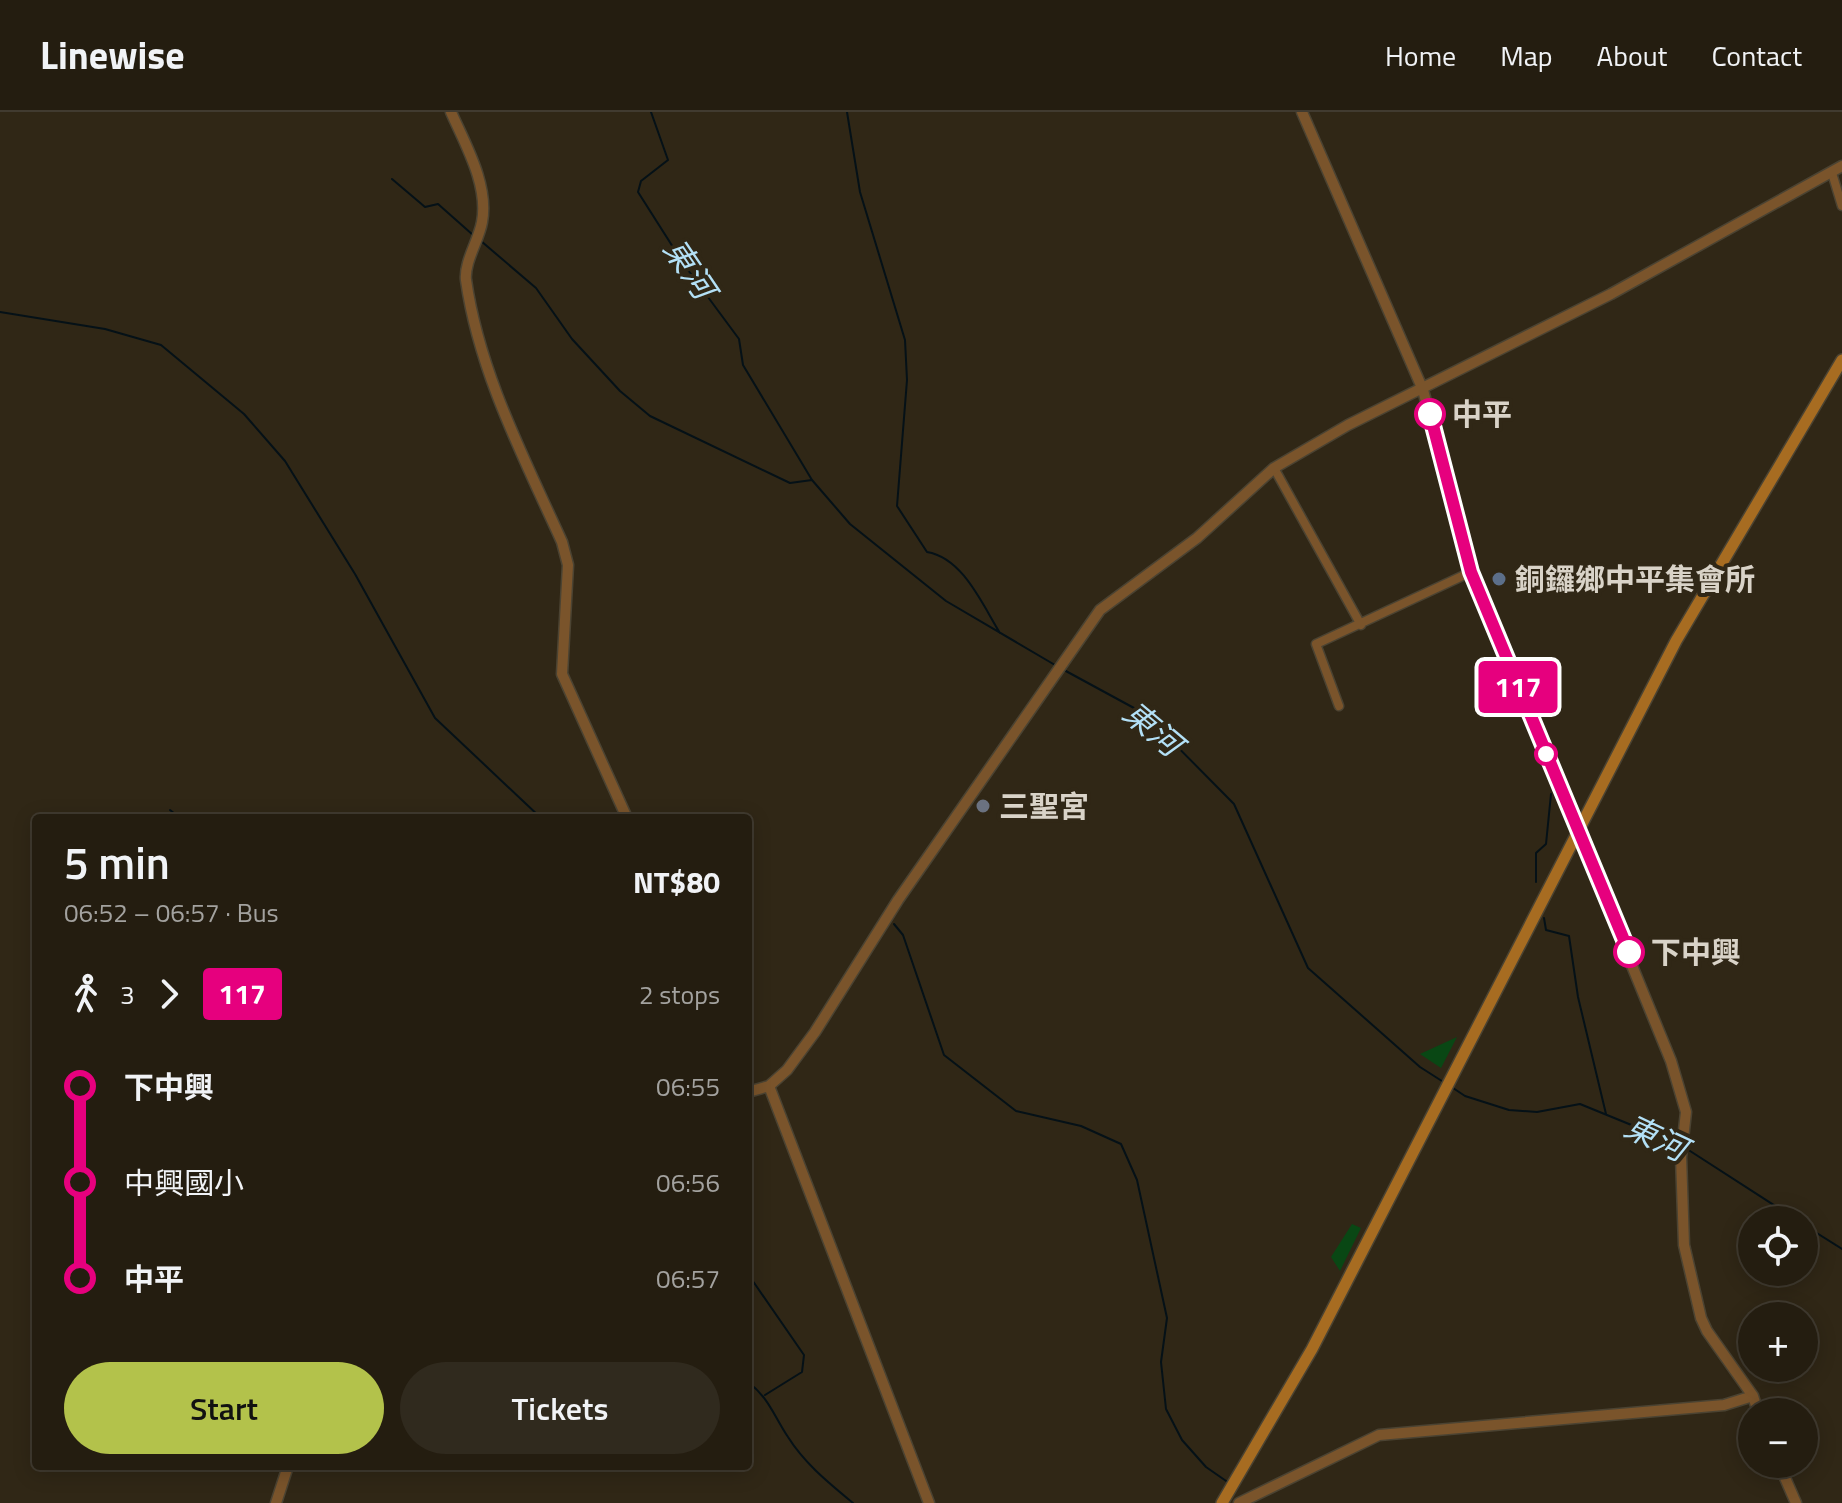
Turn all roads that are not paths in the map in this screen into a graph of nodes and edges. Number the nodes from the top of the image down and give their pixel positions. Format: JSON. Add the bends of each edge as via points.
{"nodes":[{"id":1,"x":451,"y":112,"type":"edge"},
{"id":2,"x":1302,"y":112,"type":"edge"},
{"id":3,"x":1837,"y":170,"type":"edge"},
{"id":4,"x":1842,"y":206,"type":"edge"},
{"id":5,"x":1842,"y":360,"type":"edge"},
{"id":6,"x":1423,"y":390,"type":"junction"},
{"id":7,"x":1274,"y":468,"type":"junction"},
{"id":8,"x":1471,"y":572,"type":"junction"},
{"id":9,"x":1361,"y":625,"type":"junction"},
{"id":10,"x":1339,"y":706,"type":"dead end"},
{"id":11,"x":625,"y":814,"type":"edge"},
{"id":12,"x":1578,"y":828,"type":"junction"},
{"id":13,"x":769,"y":1086,"type":"junction"},
{"id":14,"x":752,"y":1090,"type":"edge"},
{"id":15,"x":1753,"y":1396,"type":"joint"},
{"id":16,"x":287,"y":1470,"type":"edge"},
{"id":17,"x":1785,"y":1478,"type":"edge"},
{"id":18,"x":1243,"y":1501,"type":"edge"},
{"id":19,"x":276,"y":1503,"type":"edge"},
{"id":20,"x":929,"y":1503,"type":"edge"},
{"id":21,"x":1222,"y":1503,"type":"edge"},
{"id":22,"x":1796,"y":1503,"type":"edge"}],
"edges":[{"from":1,"to":11,"type":"street","via":[[474,166],[482,209],[465,276],[493,386],[568,565],[562,674]]},
{"from":2,"to":6,"type":"street"},
{"from":3,"to":4,"type":"street"},
{"from":3,"to":6,"type":"street"},
{"from":5,"to":12,"type":"main road","via":[[1676,641]]},
{"from":6,"to":7,"type":"street"},
{"from":6,"to":8,"type":"street"},
{"from":7,"to":9,"type":"street"},
{"from":7,"to":13,"type":"street","via":[[1197,538],[1100,610],[898,900],[815,1032]]},
{"from":8,"to":9,"type":"street"},
{"from":8,"to":12,"type":"street"},
{"from":9,"to":10,"type":"street","via":[[1316,644]]},
{"from":12,"to":15,"type":"street","via":[[1671,1061],[1686,1112],[1681,1157],[1684,1245],[1701,1318]]},
{"from":12,"to":21,"type":"main road","via":[[1312,1349]]},
{"from":13,"to":14,"type":"street"},
{"from":13,"to":20,"type":"street"},
{"from":15,"to":18,"type":"street","via":[[1724,1405],[1379,1435]]},
{"from":16,"to":19,"type":"street"},
{"from":17,"to":22,"type":"street"}]}
